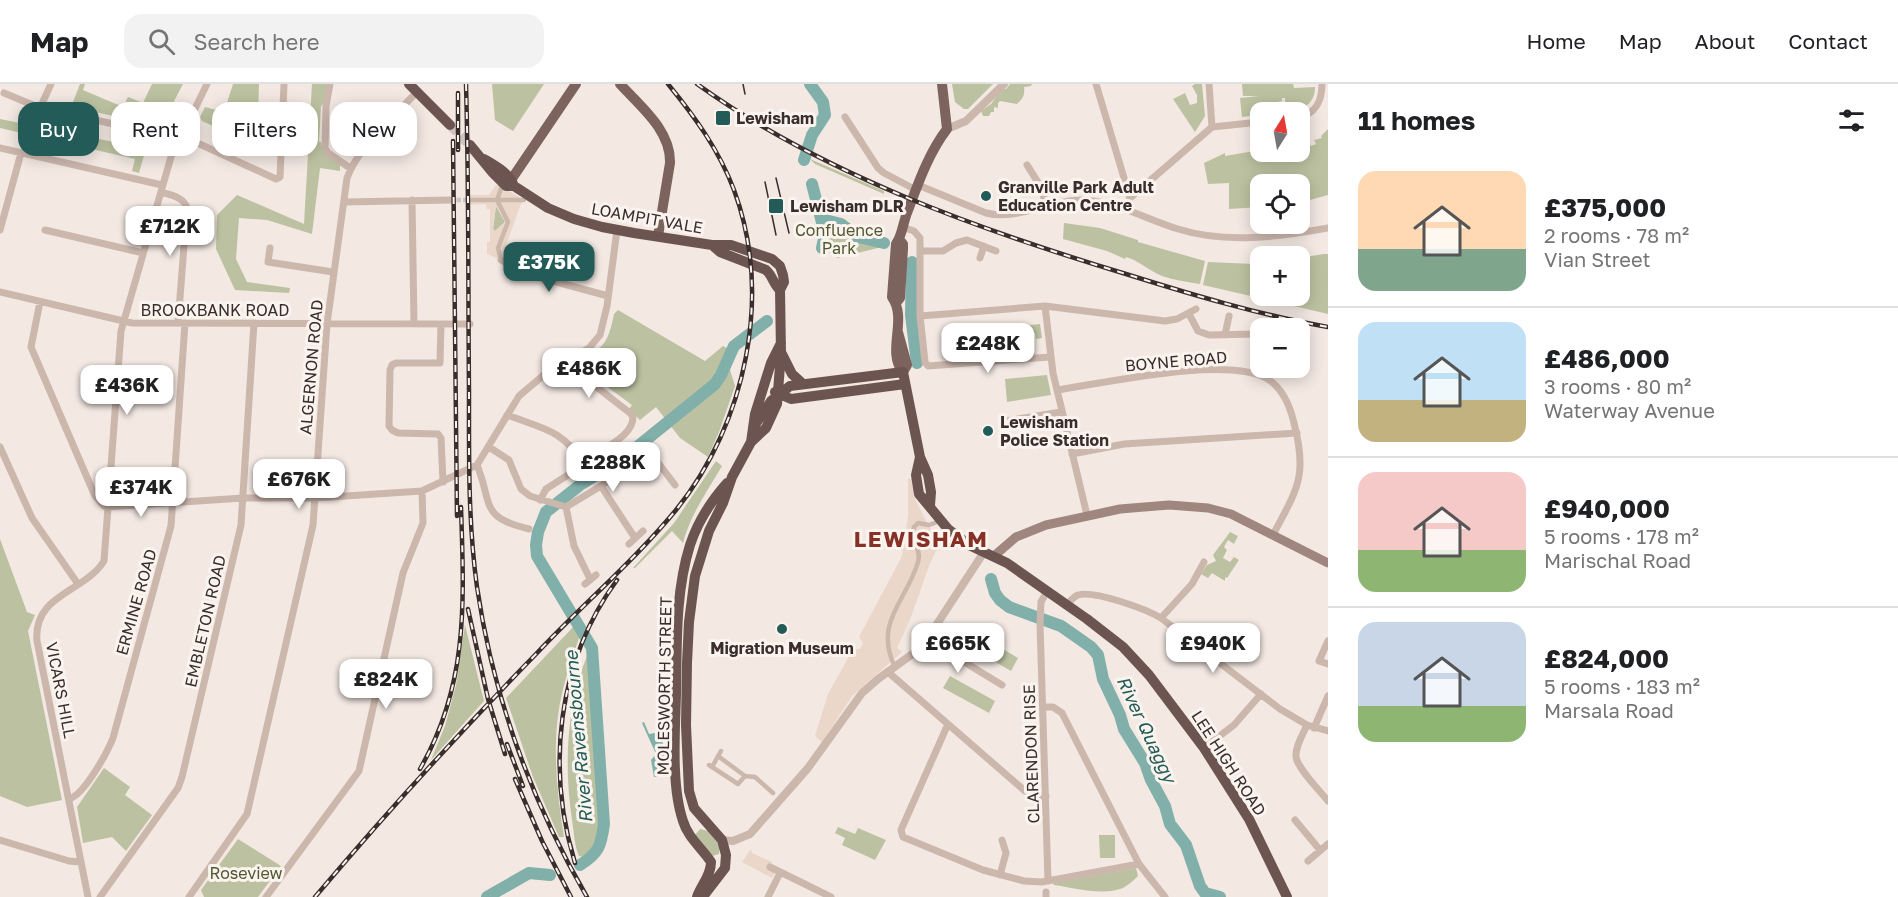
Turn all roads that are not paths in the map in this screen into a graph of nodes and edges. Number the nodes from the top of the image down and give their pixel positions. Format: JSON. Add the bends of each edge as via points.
{"nodes":[{"id":1,"x":51,"y":84,"type":"edge"},
{"id":2,"x":207,"y":84,"type":"edge"},
{"id":3,"x":284,"y":84,"type":"edge"},
{"id":4,"x":330,"y":84,"type":"edge"},
{"id":5,"x":576,"y":84,"type":"edge"},
{"id":6,"x":620,"y":84,"type":"edge"},
{"id":7,"x":942,"y":84,"type":"edge"},
{"id":8,"x":1004,"y":84,"type":"edge"},
{"id":9,"x":1096,"y":84,"type":"edge"},
{"id":10,"x":1209,"y":84,"type":"edge"},
{"id":11,"x":1322,"y":84,"type":"edge"},
{"id":12,"x":413,"y":88,"type":"edge"},
{"id":13,"x":4,"y":93,"type":"dead end"},
{"id":14,"x":26,"y":102,"type":"edge"},
{"id":15,"x":43,"y":102,"type":"edge"},
{"id":16,"x":198,"y":102,"type":"edge"},
{"id":17,"x":1310,"y":113,"type":"edge"},
{"id":18,"x":845,"y":117,"type":"dead end"},
{"id":19,"x":1250,"y":123,"type":"edge"},
{"id":20,"x":450,"y":125,"type":"tunnel mouth"},
{"id":21,"x":1212,"y":127,"type":"junction"},
{"id":22,"x":947,"y":129,"type":"junction"},
{"id":23,"x":470,"y":145,"type":"tunnel mouth"},
{"id":24,"x":200,"y":146,"type":"edge"},
{"id":25,"x":0,"y":148,"type":"edge"},
{"id":26,"x":18,"y":152,"type":"edge"},
{"id":27,"x":20,"y":156,"type":"edge"},
{"id":28,"x":33,"y":156,"type":"edge"},
{"id":29,"x":173,"y":156,"type":"edge"},
{"id":30,"x":1027,"y":165,"type":"dead end"},
{"id":31,"x":350,"y":168,"type":"junction"},
{"id":32,"x":509,"y":184,"type":"junction"},
{"id":33,"x":917,"y":187,"type":"junction"},
{"id":34,"x":162,"y":188,"type":"junction"},
{"id":35,"x":1131,"y":198,"type":"junction"},
{"id":36,"x":412,"y":200,"type":"junction"},
{"id":37,"x":450,"y":200,"type":"tunnel mouth"},
{"id":38,"x":470,"y":200,"type":"tunnel mouth"},
{"id":39,"x":497,"y":200,"type":"junction"},
{"id":40,"x":525,"y":200,"type":"dead end"},
{"id":41,"x":344,"y":202,"type":"junction"},
{"id":42,"x":1046,"y":205,"type":"junction"},
{"id":43,"x":1126,"y":210,"type":"junction"},
{"id":44,"x":902,"y":227,"type":"junction"},
{"id":45,"x":1328,"y":228,"type":"edge"},
{"id":46,"x":0,"y":230,"type":"edge"},
{"id":47,"x":45,"y":230,"type":"dead end"},
{"id":48,"x":617,"y":230,"type":"junction"},
{"id":49,"x":658,"y":236,"type":"junction"},
{"id":50,"x":984,"y":246,"type":"junction"},
{"id":51,"x":270,"y":248,"type":"dead end"},
{"id":52,"x":921,"y":251,"type":"junction"},
{"id":53,"x":996,"y":251,"type":"dead end"},
{"id":54,"x":143,"y":254,"type":"junction"},
{"id":55,"x":980,"y":258,"type":"dead end"},
{"id":56,"x":501,"y":260,"type":"joint"},
{"id":57,"x":333,"y":272,"type":"junction"},
{"id":58,"x":0,"y":292,"type":"edge"},
{"id":59,"x":608,"y":296,"type":"junction"},
{"id":60,"x":40,"y":302,"type":"junction"},
{"id":61,"x":1045,"y":306,"type":"junction"},
{"id":62,"x":1196,"y":309,"type":"dead end"},
{"id":63,"x":1189,"y":314,"type":"junction"},
{"id":64,"x":920,"y":316,"type":"junction"},
{"id":65,"x":1229,"y":316,"type":"dead end"},
{"id":66,"x":124,"y":321,"type":"junction"},
{"id":67,"x":181,"y":323,"type":"junction"},
{"id":68,"x":254,"y":323,"type":"junction"},
{"id":69,"x":327,"y":324,"type":"junction"},
{"id":70,"x":414,"y":324,"type":"junction"},
{"id":71,"x":441,"y":324,"type":"junction"},
{"id":72,"x":470,"y":324,"type":"dead end"},
{"id":73,"x":1250,"y":334,"type":"edge"},
{"id":74,"x":1225,"y":335,"type":"junction"},
{"id":75,"x":781,"y":346,"type":"junction"},
{"id":76,"x":1050,"y":357,"type":"junction"},
{"id":77,"x":570,"y":359,"type":"junction"},
{"id":78,"x":903,"y":372,"type":"junction"},
{"id":79,"x":767,"y":378,"type":"junction"},
{"id":80,"x":803,"y":384,"type":"junction"},
{"id":81,"x":905,"y":384,"type":"junction"},
{"id":82,"x":1057,"y":390,"type":"junction"},
{"id":83,"x":778,"y":394,"type":"junction"},
{"id":84,"x":1062,"y":412,"type":"junction"},
{"id":85,"x":507,"y":415,"type":"junction"},
{"id":86,"x":1006,"y":421,"type":"dead end"},
{"id":87,"x":753,"y":428,"type":"junction"},
{"id":88,"x":1297,"y":433,"type":"junction"},
{"id":89,"x":751,"y":442,"type":"junction"},
{"id":90,"x":0,"y":447,"type":"edge"},
{"id":91,"x":489,"y":447,"type":"junction"},
{"id":92,"x":1072,"y":454,"type":"junction"},
{"id":93,"x":585,"y":464,"type":"junction"},
{"id":94,"x":477,"y":465,"type":"junction"},
{"id":95,"x":732,"y":477,"type":"junction"},
{"id":96,"x":443,"y":482,"type":"junction"},
{"id":97,"x":675,"y":485,"type":"dead end"},
{"id":98,"x":601,"y":486,"type":"junction"},
{"id":99,"x":422,"y":491,"type":"junction"},
{"id":100,"x":243,"y":498,"type":"junction"},
{"id":101,"x":315,"y":498,"type":"junction"},
{"id":102,"x":540,"y":500,"type":"junction"},
{"id":103,"x":172,"y":503,"type":"junction"},
{"id":104,"x":108,"y":507,"type":"junction"},
{"id":105,"x":564,"y":507,"type":"junction"},
{"id":106,"x":1087,"y":515,"type":"junction"},
{"id":107,"x":940,"y":521,"type":"junction"},
{"id":108,"x":529,"y":529,"type":"dead end"},
{"id":109,"x":643,"y":531,"type":"dead end"},
{"id":110,"x":1273,"y":536,"type":"junction"},
{"id":111,"x":989,"y":554,"type":"junction"},
{"id":112,"x":1204,"y":562,"type":"dead end"},
{"id":113,"x":1328,"y":563,"type":"edge"},
{"id":114,"x":590,"y":580,"type":"dead end"},
{"id":115,"x":78,"y":584,"type":"junction"},
{"id":116,"x":1047,"y":591,"type":"junction"},
{"id":117,"x":1067,"y":604,"type":"junction"},
{"id":118,"x":1161,"y":618,"type":"junction"},
{"id":119,"x":928,"y":640,"type":"junction"},
{"id":120,"x":1328,"y":641,"type":"edge"},
{"id":121,"x":1328,"y":664,"type":"edge"},
{"id":122,"x":891,"y":670,"type":"junction"},
{"id":123,"x":1002,"y":685,"type":"dead end"},
{"id":124,"x":1260,"y":694,"type":"junction"},
{"id":125,"x":1328,"y":696,"type":"edge"},
{"id":126,"x":1043,"y":707,"type":"junction"},
{"id":127,"x":948,"y":724,"type":"junction"},
{"id":128,"x":1311,"y":726,"type":"junction"},
{"id":129,"x":1328,"y":731,"type":"edge"},
{"id":130,"x":1204,"y":748,"type":"junction"},
{"id":131,"x":745,"y":776,"type":"junction"},
{"id":132,"x":773,"y":793,"type":"dead end"},
{"id":133,"x":1046,"y":796,"type":"junction"},
{"id":134,"x":69,"y":799,"type":"junction"},
{"id":135,"x":1328,"y":801,"type":"edge"},
{"id":136,"x":1295,"y":820,"type":"dead end"},
{"id":137,"x":706,"y":823,"type":"junction"},
{"id":138,"x":689,"y":835,"type":"junction"},
{"id":139,"x":0,"y":840,"type":"edge"},
{"id":140,"x":722,"y":840,"type":"junction"},
{"id":141,"x":1002,"y":840,"type":"dead end"},
{"id":142,"x":1328,"y":844,"type":"edge"},
{"id":143,"x":1320,"y":850,"type":"junction"},
{"id":144,"x":726,"y":855,"type":"junction"},
{"id":145,"x":1308,"y":861,"type":"dead end"},
{"id":146,"x":81,"y":862,"type":"junction"},
{"id":147,"x":711,"y":862,"type":"junction"},
{"id":148,"x":1139,"y":864,"type":"junction"},
{"id":149,"x":770,"y":867,"type":"dead end"},
{"id":150,"x":780,"y":873,"type":"junction"},
{"id":151,"x":1000,"y":875,"type":"junction"},
{"id":152,"x":1048,"y":881,"type":"junction"},
{"id":153,"x":191,"y":896,"type":"edge"},
{"id":154,"x":697,"y":896,"type":"edge"},
{"id":155,"x":88,"y":897,"type":"edge"},
{"id":156,"x":100,"y":897,"type":"edge"},
{"id":157,"x":266,"y":897,"type":"edge"},
{"id":158,"x":768,"y":897,"type":"edge"},
{"id":159,"x":831,"y":897,"type":"edge"},
{"id":160,"x":1165,"y":897,"type":"edge"},
{"id":161,"x":1287,"y":897,"type":"edge"}],
"edges":[{"from":1,"to":15,"type":"street"},
{"from":2,"to":16,"type":"street","name":"VICARS HILL"},
{"from":3,"to":24,"type":"street","via":[[280,177],[276,179]]},
{"from":4,"to":31,"type":"street","via":[[325,148]]},
{"from":5,"to":32,"type":"main road"},
{"from":6,"to":49,"type":"main road","via":[[657,126],[669,151]]},
{"from":7,"to":22,"type":"main road"},
{"from":8,"to":22,"type":"street","via":[[966,121]]},
{"from":9,"to":35,"type":"street"},
{"from":10,"to":21,"type":"street"},
{"from":11,"to":17,"type":"street","via":[[1319,104]]},
{"from":12,"to":20,"type":"highway"},
{"from":12,"to":31,"type":"street","name":"ALGERNON ROAD"},
{"from":13,"to":14,"type":"street"},
{"from":18,"to":33,"type":"street","via":[[878,168]]},
{"from":19,"to":21,"type":"street"},
{"from":21,"to":35,"type":"street"},
{"from":22,"to":33,"type":"main road"},
{"from":23,"to":32,"type":"highway","name":"LOAMPIT VALE","via":[[503,183]]},
{"from":25,"to":26,"type":"street","name":"ERMINE ROAD"},
{"from":27,"to":46,"type":"street"},
{"from":28,"to":34,"type":"street","name":"ERMINE ROAD"},
{"from":29,"to":34,"type":"street","name":"VICARS HILL"},
{"from":30,"to":42,"type":"street","via":[[1041,187]]},
{"from":31,"to":41,"type":"street","name":"ALGERNON ROAD"},
{"from":32,"to":39,"type":"street"},
{"from":32,"to":48,"type":"highway","name":"LOAMPIT VALE","via":[[561,214]]},
{"from":33,"to":42,"type":"street","via":[[998,216]]},
{"from":33,"to":44,"type":"main road"},
{"from":34,"to":54,"type":"street","name":"VICARS HILL"},
{"from":34,"to":67,"type":"street","name":"ERMINE ROAD","via":[[181,199],[187,208]]},
{"from":35,"to":43,"type":"street"},
{"from":36,"to":37,"type":"street"},
{"from":36,"to":41,"type":"street"},
{"from":36,"to":70,"type":"street"},
{"from":38,"to":39,"type":"street"},
{"from":39,"to":40,"type":"street"},
{"from":39,"to":56,"type":"street","via":[[508,222],[498,248]]},
{"from":41,"to":57,"type":"street","name":"ALGERNON ROAD"},
{"from":42,"to":43,"type":"street","via":[[1081,200]]},
{"from":43,"to":45,"type":"street","via":[[1213,237],[1266,237]]},
{"from":44,"to":52,"type":"street","via":[[919,235]]},
{"from":44,"to":78,"type":"main road","via":[[900,298],[896,303],[898,332],[907,365]]},
{"from":47,"to":54,"type":"street"},
{"from":48,"to":49,"type":"highway","name":"LOAMPIT VALE"},
{"from":48,"to":59,"type":"street"},
{"from":49,"to":75,"type":"highway","name":"LOAMPIT VALE","via":[[731,245],[772,259],[780,266],[784,282],[780,290]]},
{"from":50,"to":52,"type":"street","via":[[967,240],[943,251]]},
{"from":50,"to":53,"type":"street"},
{"from":50,"to":55,"type":"street"},
{"from":51,"to":57,"type":"street","via":[[268,262]]},
{"from":52,"to":64,"type":"street"},
{"from":54,"to":66,"type":"street","name":"VICARS HILL"},
{"from":56,"to":59,"type":"street","via":[[527,274]]},
{"from":57,"to":69,"type":"street","name":"ALGERNON ROAD"},
{"from":58,"to":60,"type":"street","name":"BROOKBANK ROAD"},
{"from":59,"to":77,"type":"street","via":[[600,335],[589,348]]},
{"from":60,"to":66,"type":"street","name":"BROOKBANK ROAD"},
{"from":60,"to":104,"type":"street","via":[[31,341],[33,354],[95,496]]},
{"from":61,"to":63,"type":"street","via":[[1165,321]]},
{"from":61,"to":64,"type":"street"},
{"from":61,"to":76,"type":"street"},
{"from":62,"to":63,"type":"street"},
{"from":63,"to":74,"type":"street","via":[[1198,331]]},
{"from":64,"to":76,"type":"street","via":[[928,366]]},
{"from":65,"to":74,"type":"street"},
{"from":66,"to":67,"type":"street","name":"BROOKBANK ROAD"},
{"from":66,"to":104,"type":"street","name":"VICARS HILL"},
{"from":67,"to":68,"type":"street","name":"BROOKBANK ROAD"},
{"from":67,"to":103,"type":"street","name":"ERMINE ROAD"},
{"from":68,"to":69,"type":"street","name":"BROOKBANK ROAD"},
{"from":68,"to":100,"type":"street","name":"EMBLETON ROAD"},
{"from":69,"to":70,"type":"street","name":"BROOKBANK ROAD"},
{"from":69,"to":101,"type":"street","name":"ALGERNON ROAD"},
{"from":70,"to":71,"type":"street","name":"BROOKBANK ROAD"},
{"from":71,"to":72,"type":"street","name":"BROOKBANK ROAD"},
{"from":71,"to":96,"type":"street","via":[[440,363],[392,365],[389,426],[398,433],[438,434]]},
{"from":73,"to":74,"type":"street"},
{"from":75,"to":79,"type":"highway","name":"MOLESWORTH STREET"},
{"from":75,"to":80,"type":"highway","via":[[792,374]]},
{"from":75,"to":83,"type":"highway","name":"LOAMPIT VALE"},
{"from":76,"to":82,"type":"street"},
{"from":77,"to":85,"type":"street","via":[[530,385]]},
{"from":77,"to":93,"type":"street","via":[[585,378],[633,417],[629,430]]},
{"from":78,"to":80,"type":"highway"},
{"from":78,"to":81,"type":"highway"},
{"from":79,"to":83,"type":"highway"},
{"from":79,"to":87,"type":"highway","name":"MOLESWORTH STREET"},
{"from":80,"to":83,"type":"highway"},
{"from":81,"to":83,"type":"highway","via":[[791,399]]},
{"from":81,"to":107,"type":"highway","name":"LEE HIGH ROAD","via":[[920,457],[928,475],[930,505]]},
{"from":82,"to":84,"type":"street"},
{"from":82,"to":88,"type":"street","name":"BOYNE ROAD","via":[[1141,376],[1242,370],[1266,378],[1280,390]]},
{"from":83,"to":87,"type":"highway","name":"MOLESWORTH STREET"},
{"from":83,"to":89,"type":"highway","name":"MOLESWORTH STREET","via":[[776,409],[766,428]]},
{"from":84,"to":86,"type":"street"},
{"from":84,"to":92,"type":"street"},
{"from":85,"to":91,"type":"street"},
{"from":85,"to":93,"type":"street","via":[[554,432],[570,444]]},
{"from":87,"to":89,"type":"highway","name":"MOLESWORTH STREET"},
{"from":88,"to":92,"type":"street","via":[[1124,444]]},
{"from":88,"to":110,"type":"street","name":"BOYNE ROAD","via":[[1301,461],[1297,488]]},
{"from":89,"to":95,"type":"highway","name":"MOLESWORTH STREET"},
{"from":90,"to":115,"type":"street","via":[[32,518]]},
{"from":91,"to":94,"type":"street"},
{"from":91,"to":102,"type":"street","via":[[509,460],[521,489]]},
{"from":92,"to":106,"type":"street"},
{"from":93,"to":102,"type":"street","via":[[546,489]]},
{"from":94,"to":96,"type":"street"},
{"from":94,"to":108,"type":"street","via":[[491,510],[500,519]]},
{"from":95,"to":137,"type":"highway","name":"MOLESWORTH STREET","via":[[698,561],[689,622],[689,791],[694,808]]},
{"from":95,"to":138,"type":"highway","name":"MOLESWORTH STREET","via":[[696,530],[680,590],[675,746],[678,807]]},
{"from":96,"to":99,"type":"street"},
{"from":97,"to":98,"type":"street","via":[[648,454]]},
{"from":98,"to":105,"type":"street"},
{"from":98,"to":109,"type":"street","via":[[632,541]]},
{"from":99,"to":101,"type":"street"},
{"from":99,"to":157,"type":"street","via":[[423,523],[403,573],[359,771]]},
{"from":100,"to":101,"type":"street"},
{"from":100,"to":103,"type":"street"},
{"from":100,"to":156,"type":"street","name":"EMBLETON ROAD","via":[[241,525],[182,777]]},
{"from":101,"to":153,"type":"street","name":"ALGERNON ROAD","via":[[313,525],[247,814]]},
{"from":102,"to":105,"type":"street"},
{"from":103,"to":104,"type":"street"},
{"from":103,"to":134,"type":"street","name":"ERMINE ROAD","via":[[169,533],[113,738],[92,774],[75,797]]},
{"from":104,"to":115,"type":"street","name":"VICARS HILL","via":[[104,561]]},
{"from":105,"to":114,"type":"street","via":[[574,546]]},
{"from":106,"to":110,"type":"main road","via":[[1144,506],[1189,505],[1231,514]]},
{"from":106,"to":111,"type":"main road","via":[[1031,530]]},
{"from":107,"to":111,"type":"highway","name":"LEE HIGH ROAD","via":[[966,544]]},
{"from":107,"to":122,"type":"street","via":[[929,525],[918,522],[914,526],[918,562],[889,628]]},
{"from":110,"to":113,"type":"main road"},
{"from":111,"to":116,"type":"highway","name":"LEE HIGH ROAD"},
{"from":111,"to":119,"type":"street"},
{"from":112,"to":118,"type":"street","via":[[1192,584]]},
{"from":115,"to":134,"type":"street","name":"VICARS HILL","via":[[48,606],[36,635]]},
{"from":116,"to":117,"type":"highway","name":"LEE HIGH ROAD"},
{"from":116,"to":126,"type":"street","name":"CLARENDON RISE","via":[[1040,609]]},
{"from":117,"to":118,"type":"street","via":[[1084,594],[1122,602]]},
{"from":117,"to":130,"type":"highway","name":"LEE HIGH ROAD","via":[[1136,660]]},
{"from":118,"to":124,"type":"street"},
{"from":119,"to":122,"type":"street"},
{"from":119,"to":123,"type":"street"},
{"from":120,"to":121,"type":"street","via":[[1319,661]]},
{"from":122,"to":127,"type":"street"},
{"from":122,"to":140,"type":"street","via":[[869,686],[808,768],[750,834],[733,841]]},
{"from":124,"to":128,"type":"street"},
{"from":124,"to":130,"type":"street","via":[[1234,725]]},
{"from":125,"to":128,"type":"street"},
{"from":126,"to":133,"type":"street","name":"CLARENDON RISE"},
{"from":126,"to":148,"type":"street","via":[[1053,707],[1062,713]]},
{"from":127,"to":133,"type":"street","via":[[1025,792]]},
{"from":127,"to":151,"type":"street","via":[[901,834]]},
{"from":128,"to":129,"type":"street"},
{"from":128,"to":135,"type":"street","via":[[1299,744],[1296,758]]},
{"from":130,"to":161,"type":"highway","name":"LEE HIGH ROAD","via":[[1249,819]]},
{"from":131,"to":131,"type":"street","via":[[720,754],[710,766],[738,784]]},
{"from":131,"to":132,"type":"street","via":[[755,777]]},
{"from":133,"to":152,"type":"street","name":"CLARENDON RISE"},
{"from":134,"to":146,"type":"street","name":"VICARS HILL"},
{"from":136,"to":143,"type":"street"},
{"from":137,"to":138,"type":"highway","via":[[693,828]]},
{"from":137,"to":140,"type":"highway","name":"MOLESWORTH STREET"},
{"from":138,"to":147,"type":"highway","name":"MOLESWORTH STREET"},
{"from":139,"to":146,"type":"street"},
{"from":140,"to":144,"type":"highway","name":"MOLESWORTH STREET"},
{"from":141,"to":151,"type":"street","via":[[1006,852]]},
{"from":142,"to":143,"type":"street"},
{"from":143,"to":145,"type":"street"},
{"from":144,"to":147,"type":"highway"},
{"from":144,"to":154,"type":"highway","name":"MOLESWORTH STREET","via":[[725,868],[705,894]]},
{"from":146,"to":155,"type":"street","name":"VICARS HILL"},
{"from":147,"to":154,"type":"highway"},
{"from":148,"to":152,"type":"street"},
{"from":148,"to":160,"type":"street"},
{"from":149,"to":150,"type":"street"},
{"from":150,"to":158,"type":"street"},
{"from":150,"to":159,"type":"street"},
{"from":151,"to":152,"type":"street"}]}
